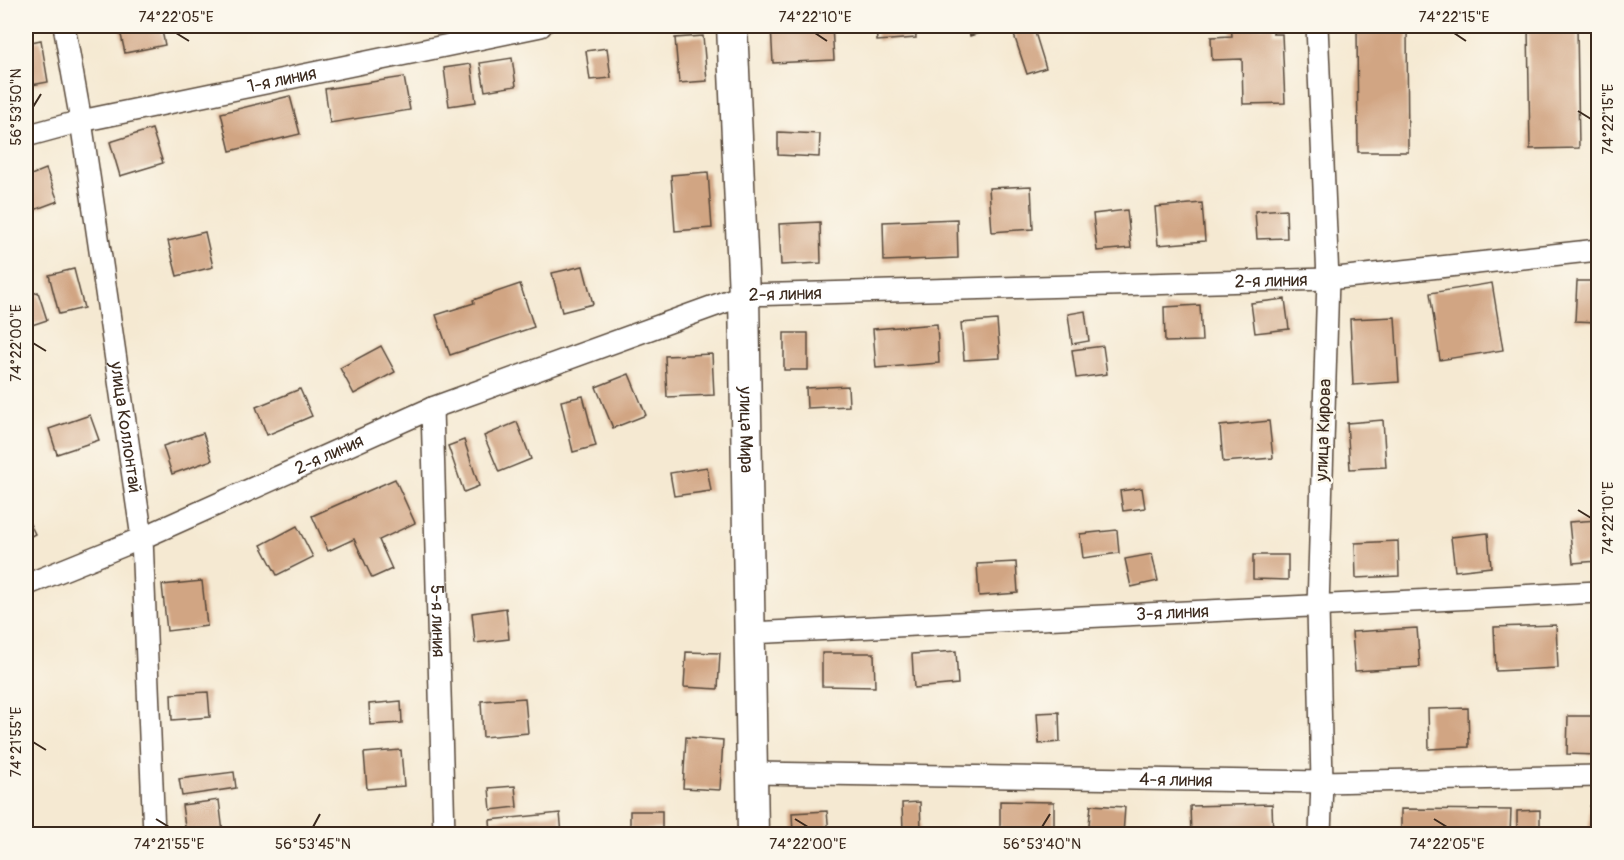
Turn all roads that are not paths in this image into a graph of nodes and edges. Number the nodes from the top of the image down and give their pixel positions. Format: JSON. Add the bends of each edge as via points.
{"nodes":[{"id":1,"x":64,"y":26,"type":"edge"},
{"id":2,"x":541,"y":26,"type":"edge"},
{"id":3,"x":732,"y":26,"type":"edge"},
{"id":4,"x":1317,"y":26,"type":"edge"},
{"id":5,"x":81,"y":122,"type":"junction"},
{"id":6,"x":26,"y":136,"type":"edge"},
{"id":7,"x":1599,"y":250,"type":"edge"},
{"id":8,"x":1328,"y":279,"type":"junction"},
{"id":9,"x":744,"y":295,"type":"junction"},
{"id":10,"x":432,"y":408,"type":"junction"},
{"id":11,"x":142,"y":538,"type":"junction"},
{"id":12,"x":26,"y":585,"type":"edge"},
{"id":13,"x":1599,"y":592,"type":"edge"},
{"id":14,"x":1318,"y":607,"type":"junction"},
{"id":15,"x":749,"y":633,"type":"junction"},
{"id":16,"x":753,"y":773,"type":"junction"},
{"id":17,"x":1599,"y":776,"type":"edge"},
{"id":18,"x":1322,"y":782,"type":"junction"},
{"id":19,"x":154,"y":834,"type":"edge"},
{"id":20,"x":444,"y":834,"type":"edge"},
{"id":21,"x":753,"y":834,"type":"edge"},
{"id":22,"x":1320,"y":834,"type":"edge"}],
"edges":[{"from":1,"to":5,"type":"street","name":"улица Коллонтай"},
{"from":2,"to":5,"type":"street","name":"1-я линия"},
{"from":3,"to":9,"type":"main road","name":"улица Мира"},
{"from":4,"to":8,"type":"street","name":"улица Кирова"},
{"from":5,"to":6,"type":"street","name":"1-я линия"},
{"from":5,"to":11,"type":"street","name":"улица Коллонтай"},
{"from":7,"to":8,"type":"street","name":"2-я линия"},
{"from":8,"to":9,"type":"street","name":"2-я линия"},
{"from":8,"to":14,"type":"street","name":"улица Кирова"},
{"from":9,"to":10,"type":"street","name":"2-я линия"},
{"from":9,"to":15,"type":"main road","name":"улица Мира"},
{"from":10,"to":11,"type":"street","name":"2-я линия"},
{"from":10,"to":20,"type":"street","name":"5-я линия"},
{"from":11,"to":12,"type":"street","name":"2-я линия"},
{"from":11,"to":19,"type":"street","name":"улица Коллонтай"},
{"from":13,"to":14,"type":"street","name":"3-я линия"},
{"from":14,"to":15,"type":"street","name":"3-я линия"},
{"from":14,"to":18,"type":"street","name":"улица Кирова"},
{"from":15,"to":16,"type":"main road","name":"улица Мира"},
{"from":16,"to":18,"type":"street","name":"4-я линия"},
{"from":16,"to":21,"type":"main road","name":"улица Мира"},
{"from":17,"to":18,"type":"street","name":"4-я линия"},
{"from":18,"to":22,"type":"street","name":"улица Кирова"}]}
